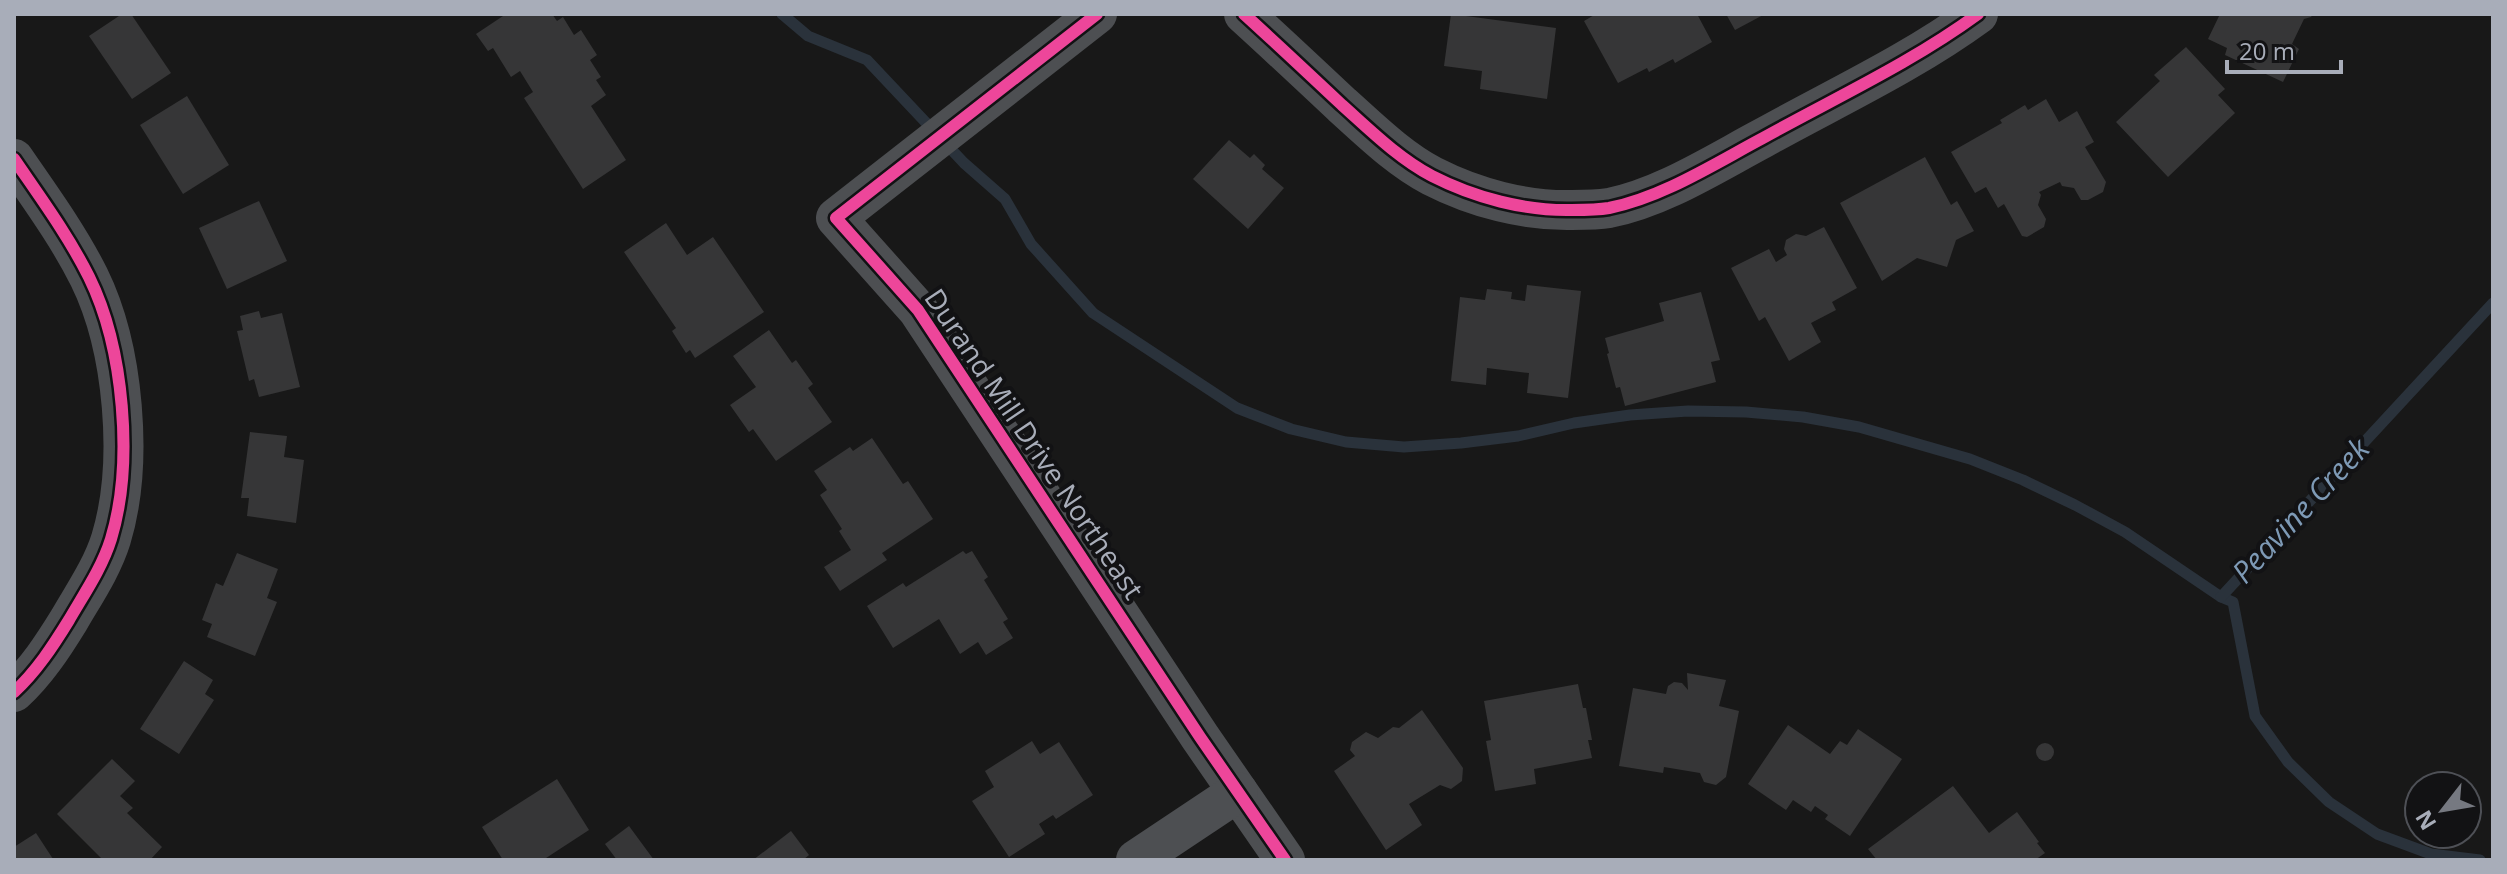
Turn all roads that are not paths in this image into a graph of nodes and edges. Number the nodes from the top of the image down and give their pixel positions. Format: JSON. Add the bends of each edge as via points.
{"nodes":[{"id":1,"x":1097,"y":14,"type":"edge"},
{"id":2,"x":1244,"y":14,"type":"edge"},
{"id":3,"x":1978,"y":14,"type":"edge"},
{"id":4,"x":14,"y":159,"type":"edge"},
{"id":5,"x":14,"y":692,"type":"edge"},
{"id":6,"x":1238,"y":792,"type":"junction"},
{"id":7,"x":1136,"y":860,"type":"edge"},
{"id":8,"x":1285,"y":860,"type":"edge"}],
"edges":[{"from":1,"to":6,"type":"street","name":"Durand Mill Drive Northeast","via":[[836,218],[918,310]]},
{"from":2,"to":3,"type":"street","via":[[1408,161],[1454,186],[1542,211],[1607,209],[1682,181],[1907,60]]},
{"from":4,"to":5,"type":"street","via":[[90,279],[113,345],[125,433],[118,506],[96,575],[52,648]]},
{"from":6,"to":7,"type":"street"},
{"from":6,"to":8,"type":"street","name":"Durand Mill Drive Northeast"}]}
